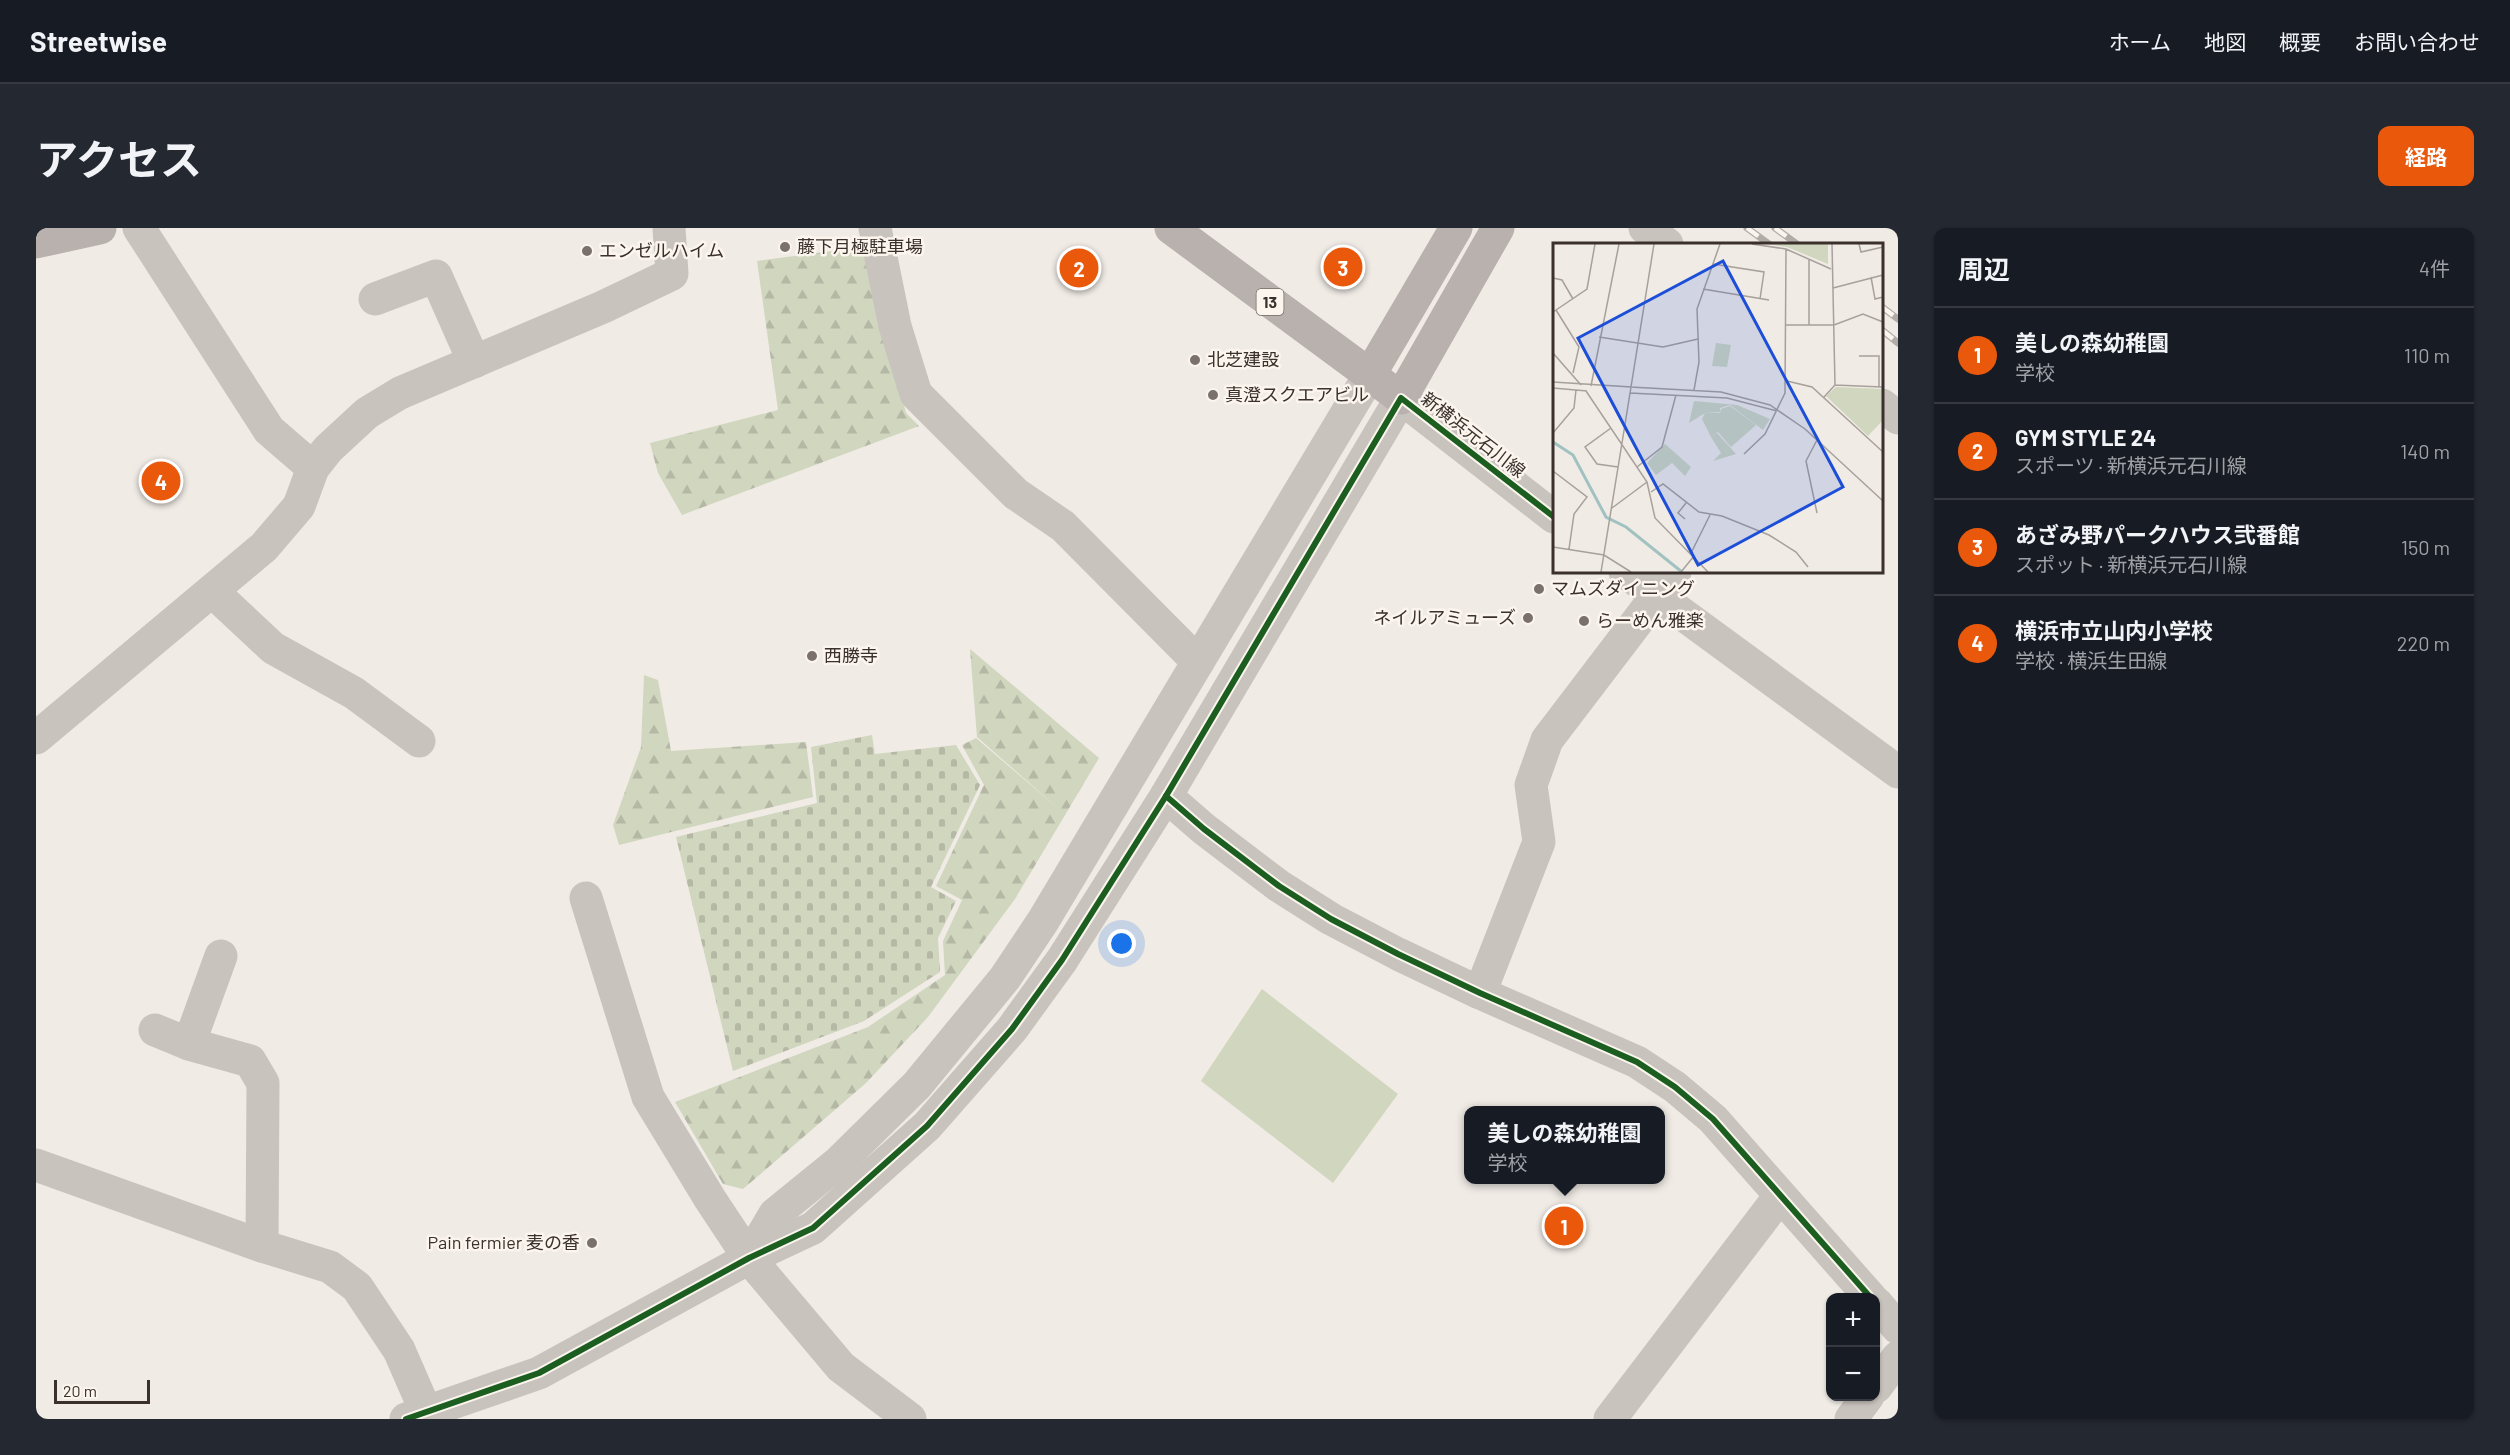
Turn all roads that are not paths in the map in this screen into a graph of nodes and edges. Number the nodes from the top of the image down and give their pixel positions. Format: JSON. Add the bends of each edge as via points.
{"nodes":[{"id":1,"x":100,"y":228,"type":"edge"},
{"id":2,"x":139,"y":228,"type":"edge"},
{"id":3,"x":669,"y":228,"type":"edge"},
{"id":4,"x":875,"y":228,"type":"edge"},
{"id":5,"x":1172,"y":228,"type":"edge"},
{"id":6,"x":1456,"y":228,"type":"edge"},
{"id":7,"x":1498,"y":228,"type":"edge"},
{"id":8,"x":1645,"y":228,"type":"edge"},
{"id":9,"x":36,"y":242,"type":"edge"},
{"id":10,"x":1667,"y":243,"type":"edge"},
{"id":11,"x":375,"y":300,"type":"dead end"},
{"id":12,"x":474,"y":362,"type":"junction"},
{"id":13,"x":1369,"y":376,"type":"junction"},
{"id":14,"x":1401,"y":398,"type":"junction"},
{"id":15,"x":1883,"y":407,"type":"edge"},
{"id":16,"x":1898,"y":418,"type":"edge"},
{"id":17,"x":313,"y":468,"type":"junction"},
{"id":18,"x":1553,"y":516,"type":"edge"},
{"id":19,"x":1628,"y":573,"type":"edge"},
{"id":20,"x":1665,"y":584,"type":"edge"},
{"id":21,"x":212,"y":591,"type":"junction"},
{"id":22,"x":1198,"y":662,"type":"junction"},
{"id":23,"x":36,"y":738,"type":"edge"},
{"id":24,"x":419,"y":741,"type":"dead end"},
{"id":25,"x":1898,"y":771,"type":"edge"},
{"id":26,"x":1166,"y":796,"type":"junction"},
{"id":27,"x":586,"y":898,"type":"dead end"},
{"id":28,"x":221,"y":956,"type":"dead end"},
{"id":29,"x":1480,"y":993,"type":"junction"},
{"id":30,"x":155,"y":1030,"type":"dead end"},
{"id":31,"x":189,"y":1044,"type":"junction"},
{"id":32,"x":36,"y":1164,"type":"edge"},
{"id":33,"x":1780,"y":1197,"type":"junction"},
{"id":34,"x":262,"y":1246,"type":"junction"},
{"id":35,"x":749,"y":1258,"type":"junction"},
{"id":36,"x":1866,"y":1293,"type":"edge"},
{"id":37,"x":1880,"y":1308,"type":"edge"},
{"id":38,"x":1898,"y":1328,"type":"edge"},
{"id":39,"x":1898,"y":1357,"type":"edge"},
{"id":40,"x":1880,"y":1380,"type":"edge"},
{"id":41,"x":1864,"y":1401,"type":"edge"},
{"id":42,"x":416,"y":1415,"type":"edge"},
{"id":43,"x":909,"y":1419,"type":"edge"},
{"id":44,"x":1610,"y":1419,"type":"edge"},
{"id":45,"x":1851,"y":1419,"type":"edge"}],
"edges":[{"from":1,"to":9,"type":"main road"},
{"from":2,"to":17,"type":"street","via":[[269,430]]},
{"from":3,"to":12,"type":"street","via":[[672,274]]},
{"from":4,"to":22,"type":"street","via":[[895,326],[916,394],[1016,494],[1063,526]]},
{"from":5,"to":13,"type":"main road","number":"13"},
{"from":6,"to":13,"type":"main road"},
{"from":7,"to":14,"type":"main road"},
{"from":8,"to":10,"type":"street"},
{"from":11,"to":12,"type":"street","via":[[436,276]]},
{"from":12,"to":17,"type":"street","via":[[400,393],[368,413]]},
{"from":13,"to":14,"type":"main road","number":"13"},
{"from":13,"to":22,"type":"street"},
{"from":14,"to":18,"type":"street","name":"新横浜元石川線"},
{"from":14,"to":26,"type":"street"},
{"from":15,"to":16,"type":"street"},
{"from":17,"to":21,"type":"street","via":[[299,506],[264,547]]},
{"from":19,"to":20,"type":"street"},
{"from":20,"to":25,"type":"street"},
{"from":20,"to":29,"type":"street","via":[[1547,740],[1531,784],[1539,842]]},
{"from":21,"to":23,"type":"street"},
{"from":21,"to":24,"type":"street","via":[[273,648],[354,693]]},
{"from":22,"to":35,"type":"street","via":[[1005,978],[917,1085],[839,1162],[775,1214]]},
{"from":26,"to":29,"type":"street","via":[[1269,879],[1331,920]]},
{"from":26,"to":35,"type":"street","via":[[1062,960],[1012,1029],[927,1126],[813,1228]]},
{"from":27,"to":35,"type":"street","via":[[648,1097]]},
{"from":28,"to":31,"type":"street"},
{"from":29,"to":33,"type":"street","via":[[1637,1062],[1675,1087],[1713,1119]]},
{"from":30,"to":31,"type":"street"},
{"from":31,"to":34,"type":"street","via":[[250,1061],[263,1083]]},
{"from":32,"to":34,"type":"street"},
{"from":33,"to":36,"type":"street"},
{"from":33,"to":44,"type":"street"},
{"from":34,"to":42,"type":"street","via":[[330,1267],[357,1287],[399,1350]]},
{"from":35,"to":42,"type":"street","via":[[539,1373]]},
{"from":35,"to":43,"type":"street","via":[[841,1367]]},
{"from":37,"to":38,"type":"street"},
{"from":39,"to":40,"type":"street"},
{"from":41,"to":45,"type":"street"}]}
